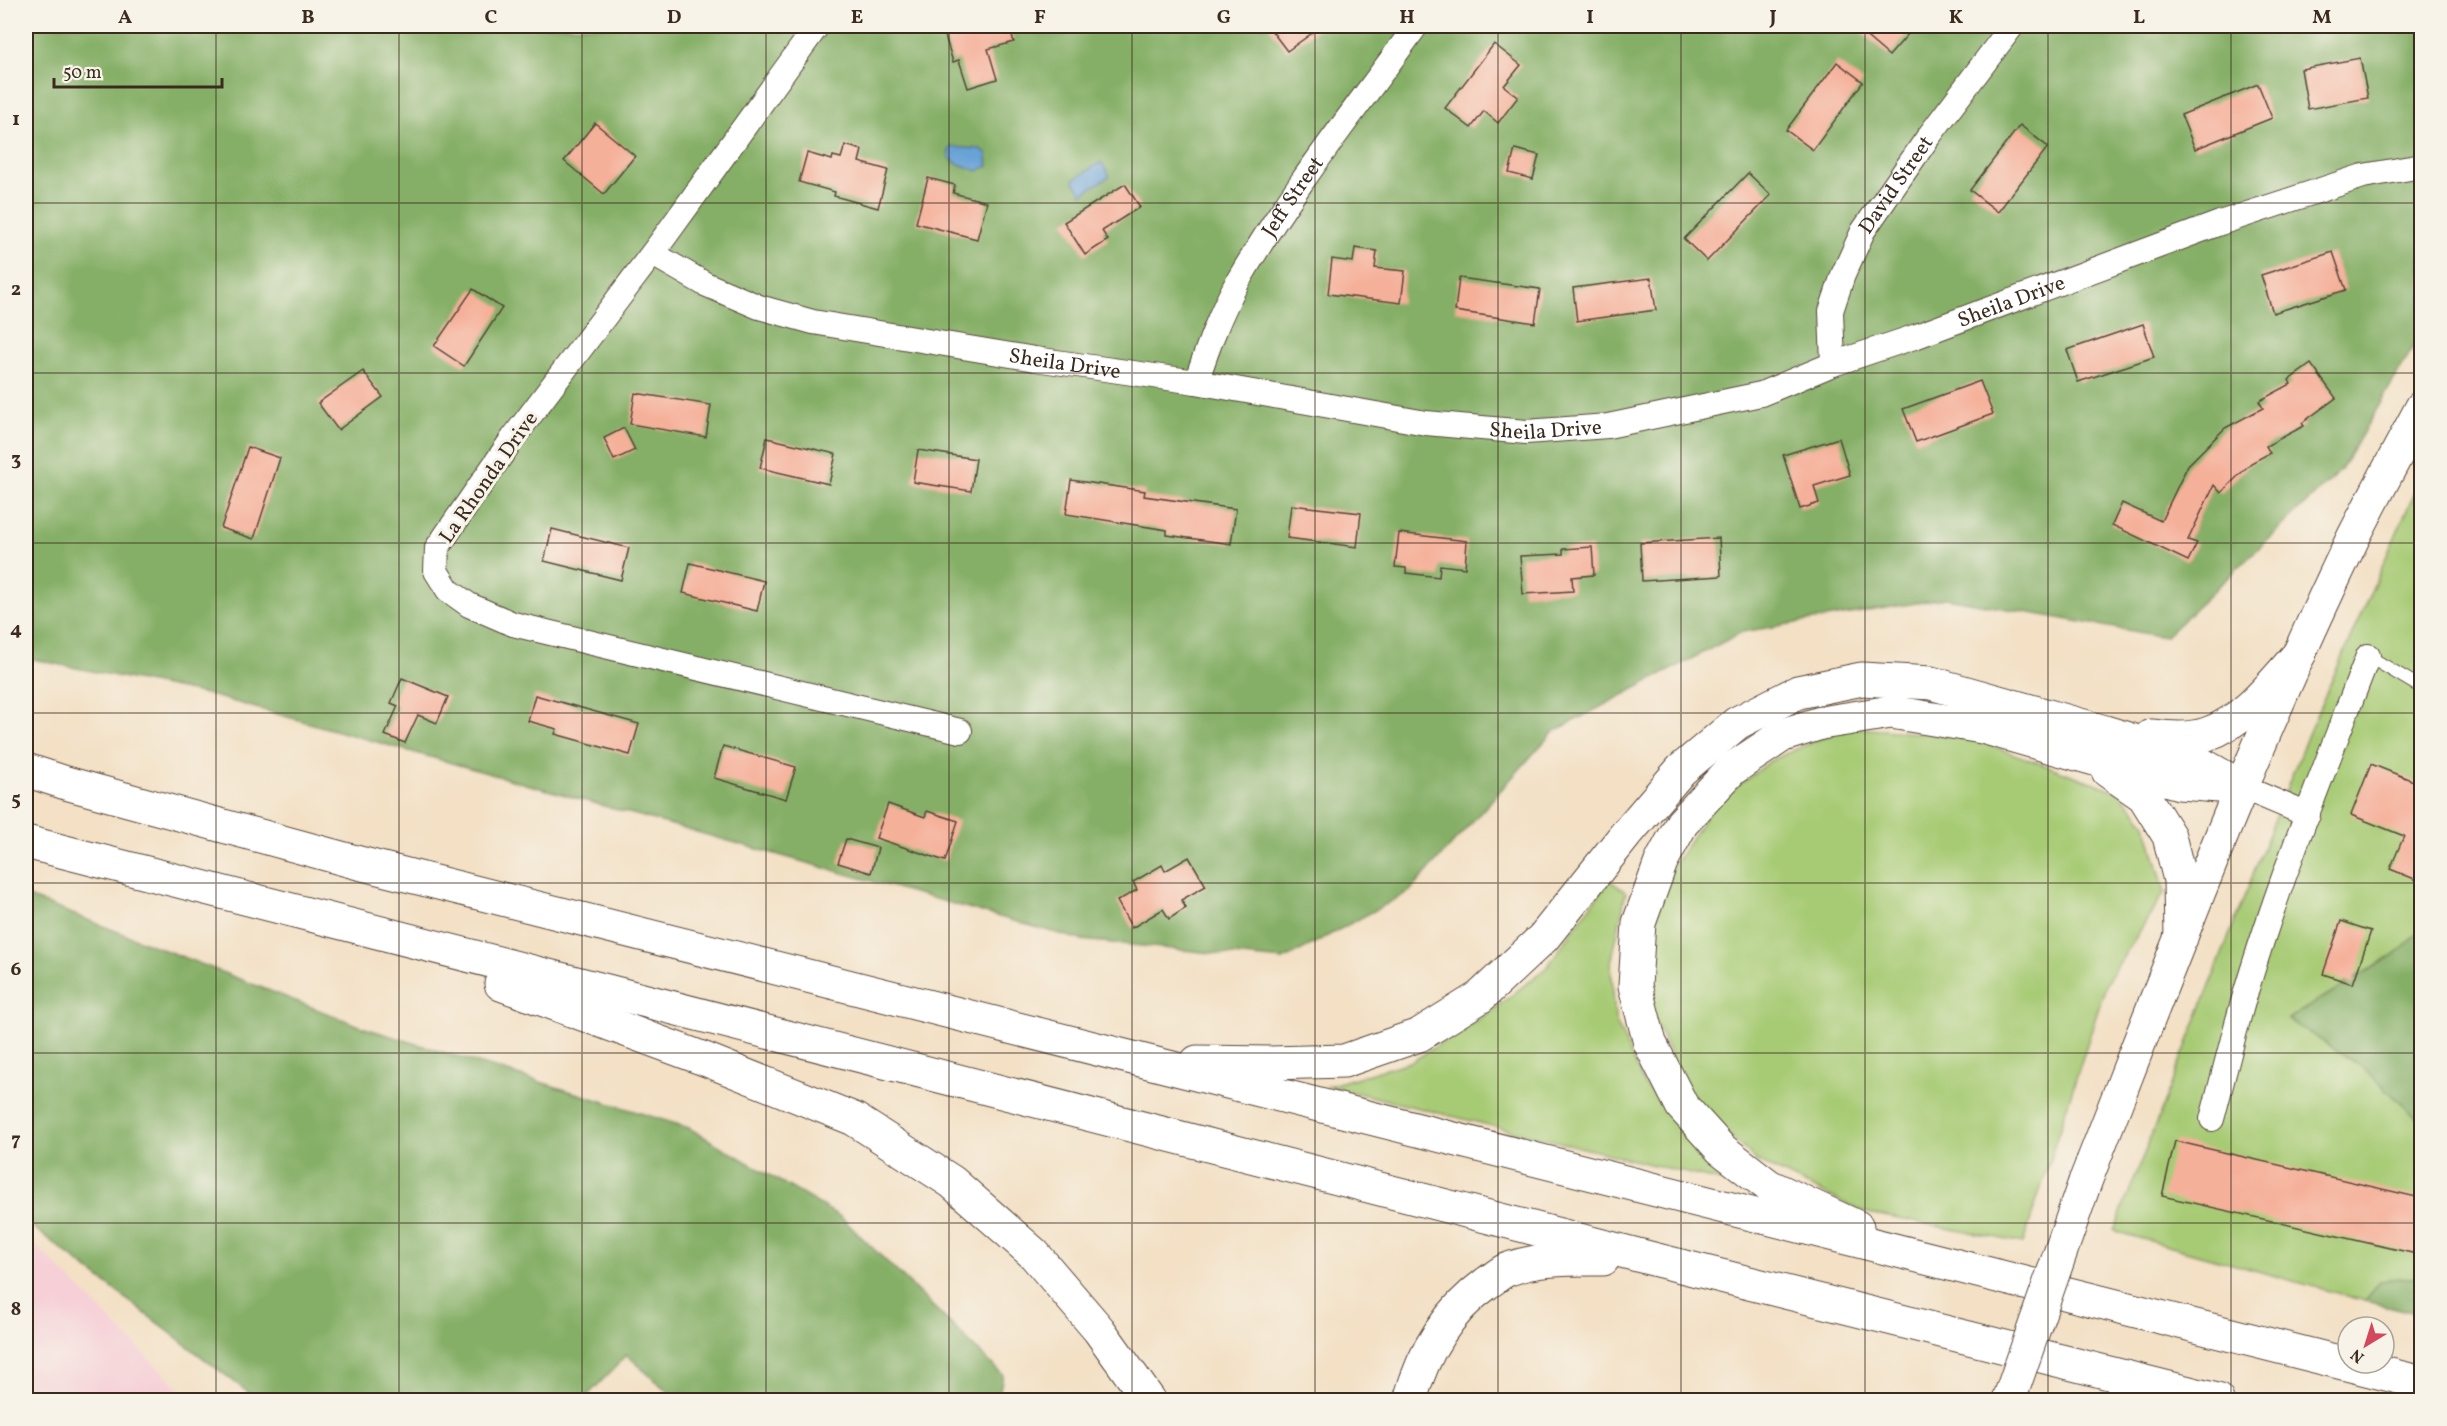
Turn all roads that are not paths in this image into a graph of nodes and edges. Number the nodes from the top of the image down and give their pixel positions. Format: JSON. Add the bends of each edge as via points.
{"nodes":[{"id":1,"x":817,"y":26,"type":"edge"},
{"id":2,"x":1416,"y":26,"type":"edge"},
{"id":3,"x":2012,"y":26,"type":"edge"},
{"id":4,"x":2421,"y":166,"type":"edge"},
{"id":5,"x":652,"y":254,"type":"junction"},
{"id":6,"x":1833,"y":364,"type":"junction"},
{"id":7,"x":1196,"y":382,"type":"junction"},
{"id":8,"x":2421,"y":407,"type":"edge"},
{"id":9,"x":2300,"y":653,"type":"junction"},
{"id":10,"x":2368,"y":656,"type":"joint"},
{"id":11,"x":2421,"y":688,"type":"edge"},
{"id":12,"x":960,"y":731,"type":"dead end"},
{"id":13,"x":2097,"y":745,"type":"junction"},
{"id":14,"x":26,"y":770,"type":"edge"},
{"id":15,"x":2242,"y":787,"type":"junction"},
{"id":16,"x":2308,"y":815,"type":"junction"},
{"id":17,"x":26,"y":842,"type":"edge"},
{"id":18,"x":327,"y":921,"type":"junction"},
{"id":19,"x":2181,"y":938,"type":"junction"},
{"id":20,"x":1141,"y":1062,"type":"junction"},
{"id":21,"x":2212,"y":1119,"type":"dead end"},
{"id":22,"x":1927,"y":1259,"type":"junction"},
{"id":23,"x":1656,"y":1260,"type":"junction"},
{"id":24,"x":2421,"y":1383,"type":"edge"},
{"id":25,"x":1149,"y":1401,"type":"edge"},
{"id":26,"x":1410,"y":1401,"type":"edge"},
{"id":27,"x":2009,"y":1401,"type":"edge"},
{"id":28,"x":2217,"y":1401,"type":"edge"}],
"edges":[{"from":1,"to":5,"type":"street","name":"La Rhonda Drive"},
{"from":2,"to":7,"type":"street","name":"Jeff Street","via":[[1237,282],[1214,330]]},
{"from":3,"to":6,"type":"street","name":"David Street","via":[[1863,231],[1832,311]]},
{"from":4,"to":6,"type":"street","name":"Sheila Drive","via":[[2363,176],[2220,223],[1927,333]]},
{"from":5,"to":7,"type":"street","name":"Sheila Drive","via":[[737,298],[813,322]]},
{"from":5,"to":12,"type":"street","name":"La Rhonda Drive","via":[[513,438],[437,548],[436,571],[448,590],[468,605],[513,624]]},
{"from":6,"to":7,"type":"street","name":"Sheila Drive","via":[[1761,394],[1608,426],[1526,432],[1426,423]]},
{"from":8,"to":9,"type":"main road"},
{"from":9,"to":13,"type":"main road","via":[[2247,711],[2207,734]]},
{"from":9,"to":15,"type":"main road"},
{"from":10,"to":11,"type":"lane"},
{"from":10,"to":16,"type":"street"},
{"from":13,"to":15,"type":"main road","via":[[2190,758]]},
{"from":13,"to":19,"type":"main road","via":[[2144,796],[2169,836],[2180,880]]},
{"from":13,"to":20,"type":"main road","via":[[1931,683],[1862,679],[1798,692],[1737,723],[1681,770],[1543,938],[1480,997],[1419,1035],[1344,1061]]},
{"from":13,"to":22,"type":"main road","via":[[1891,712],[1821,723],[1783,735],[1731,770],[1682,823],[1661,862],[1639,923],[1635,986],[1650,1043],[1682,1106],[1721,1149],[1769,1186]]},
{"from":14,"to":20,"type":"main road","via":[[359,862]]},
{"from":15,"to":16,"type":"street"},
{"from":15,"to":19,"type":"main road"},
{"from":16,"to":21,"type":"street","via":[[2245,994]]},
{"from":17,"to":18,"type":"main road"},
{"from":18,"to":23,"type":"main road"},
{"from":18,"to":25,"type":"main road","via":[[707,1060],[854,1119],[952,1182],[1034,1254],[1099,1330]]},
{"from":19,"to":27,"type":"main road","bridge":true,"via":[[2085,1182]]},
{"from":20,"to":22,"type":"main road"},
{"from":22,"to":24,"type":"main road"},
{"from":23,"to":26,"type":"main road","via":[[1555,1258],[1505,1270],[1467,1298],[1437,1334],[1417,1375]]},
{"from":23,"to":28,"type":"main road"}]}
